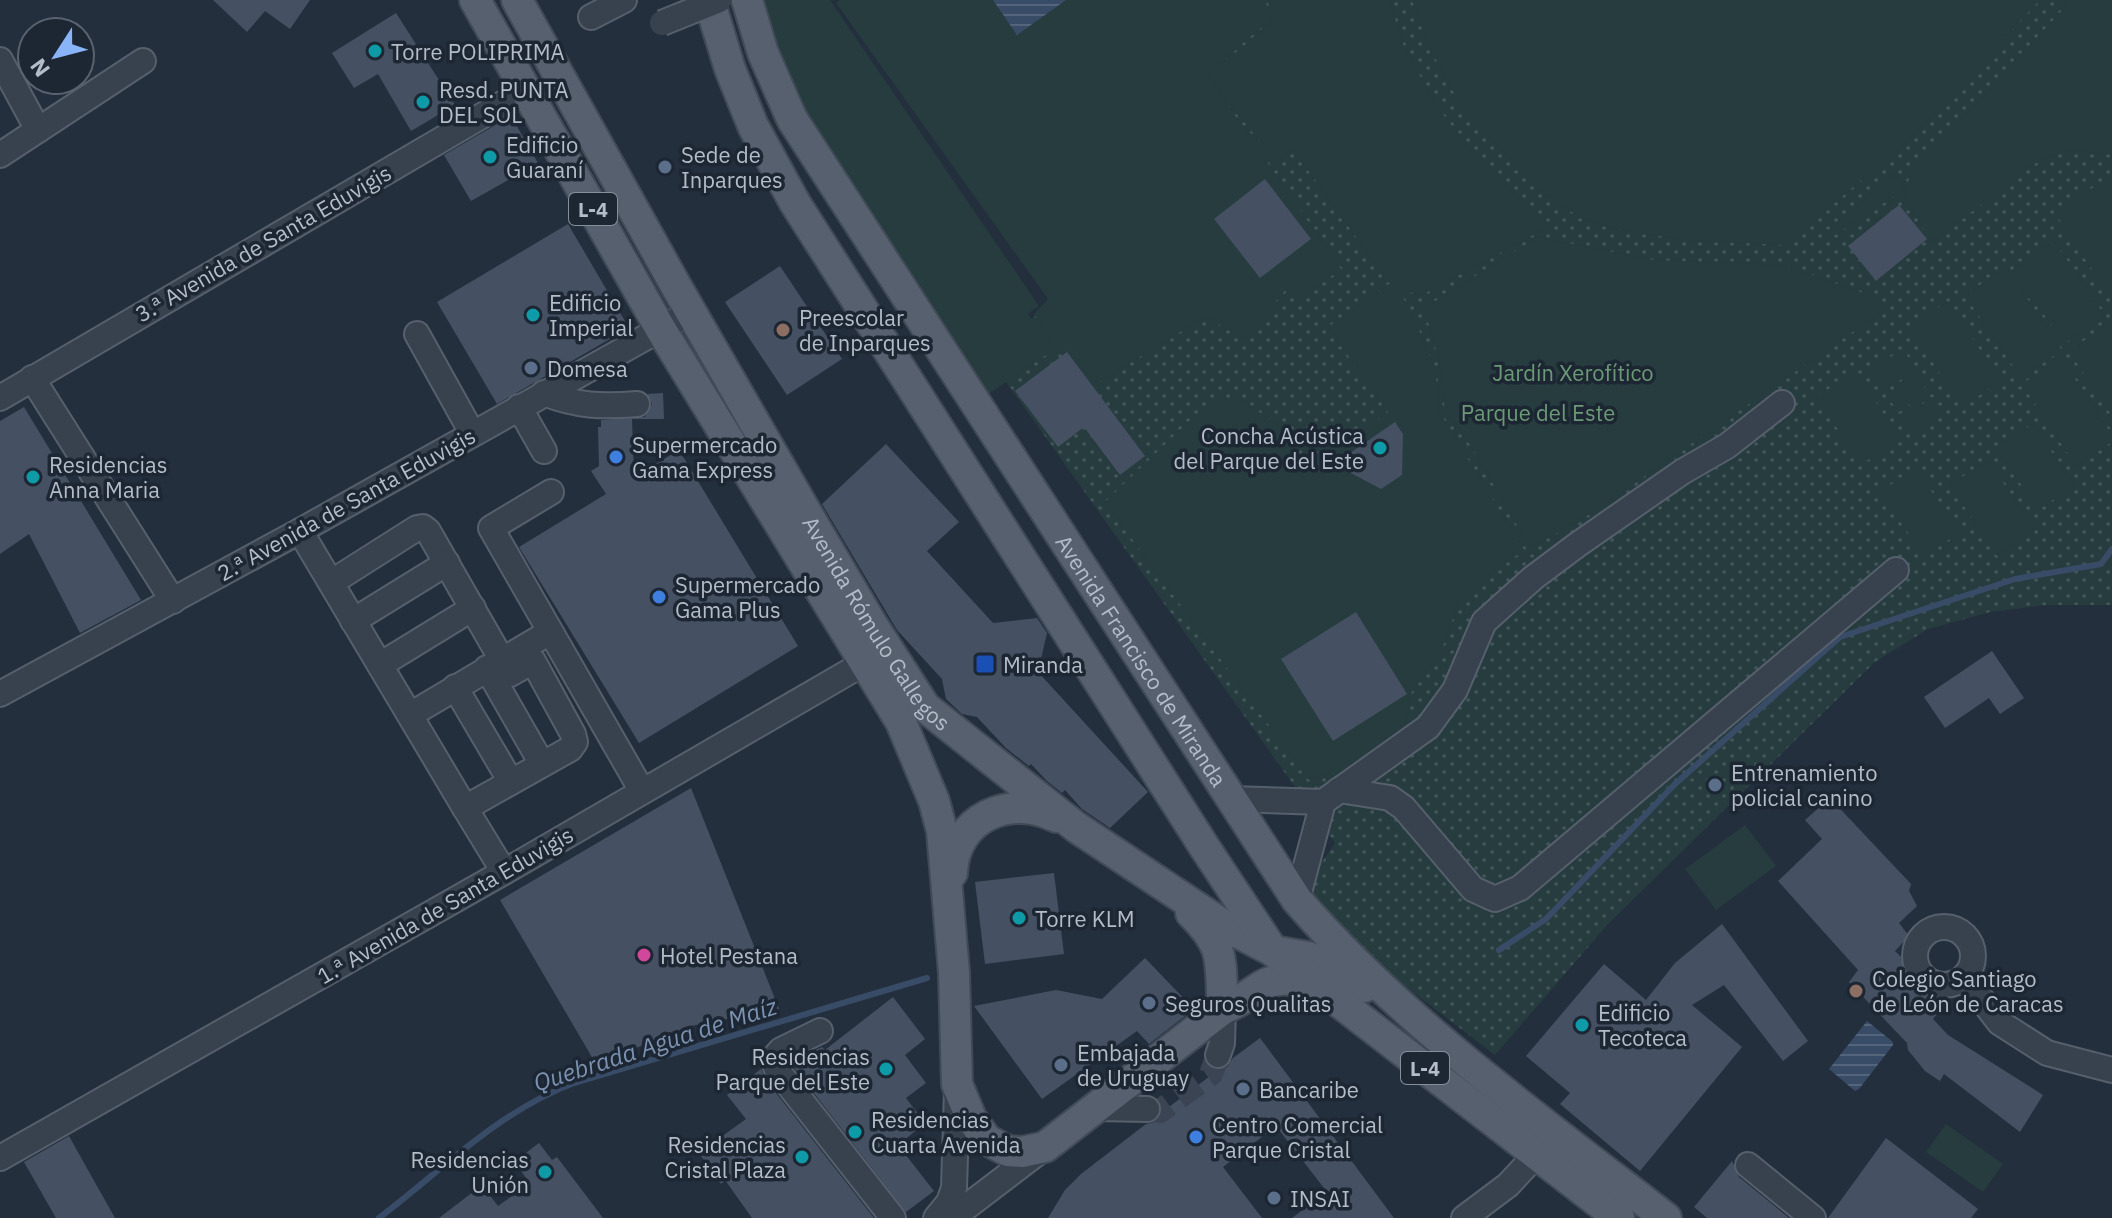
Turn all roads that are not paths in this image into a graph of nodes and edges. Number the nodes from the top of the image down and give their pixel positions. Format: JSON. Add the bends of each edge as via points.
{"nodes":[{"id":1,"x":475,"y":0,"type":"edge"},
{"id":2,"x":517,"y":0,"type":"edge"},
{"id":3,"x":624,"y":0,"type":"edge"},
{"id":4,"x":709,"y":0,"type":"edge"},
{"id":5,"x":719,"y":0,"type":"edge"},
{"id":6,"x":747,"y":0,"type":"edge"},
{"id":7,"x":591,"y":17,"type":"dead end"},
{"id":8,"x":662,"y":23,"type":"dead end"},
{"id":9,"x":0,"y":60,"type":"edge"},
{"id":10,"x":143,"y":61,"type":"dead end"},
{"id":11,"x":526,"y":90,"type":"junction"},
{"id":12,"x":38,"y":130,"type":"junction"},
{"id":13,"x":0,"y":155,"type":"edge"},
{"id":14,"x":691,"y":312,"type":"junction"},
{"id":15,"x":660,"y":328,"type":"junction"},
{"id":16,"x":417,"y":334,"type":"dead end"},
{"id":17,"x":32,"y":378,"type":"junction"},
{"id":18,"x":544,"y":393,"type":"junction"},
{"id":19,"x":0,"y":398,"type":"edge"},
{"id":20,"x":1782,"y":403,"type":"dead end"},
{"id":21,"x":637,"y":404,"type":"dead end"},
{"id":22,"x":519,"y":407,"type":"junction"},
{"id":23,"x":472,"y":433,"type":"junction"},
{"id":24,"x":544,"y":451,"type":"dead end"},
{"id":25,"x":551,"y":492,"type":"dead end"},
{"id":26,"x":300,"y":531,"type":"junction"},
{"id":27,"x":447,"y":563,"type":"junction"},
{"id":28,"x":1896,"y":570,"type":"dead end"},
{"id":29,"x":332,"y":582,"type":"junction"},
{"id":30,"x":173,"y":601,"type":"junction"},
{"id":31,"x":473,"y":608,"type":"junction"},
{"id":32,"x":353,"y":621,"type":"junction"},
{"id":33,"x":550,"y":632,"type":"junction"},
{"id":34,"x":876,"y":657,"type":"junction"},
{"id":35,"x":494,"y":664,"type":"junction"},
{"id":36,"x":380,"y":665,"type":"junction"},
{"id":37,"x":455,"y":687,"type":"junction"},
{"id":38,"x":0,"y":694,"type":"edge"},
{"id":39,"x":410,"y":715,"type":"junction"},
{"id":40,"x":542,"y":764,"type":"junction"},
{"id":41,"x":511,"y":782,"type":"junction"},
{"id":42,"x":642,"y":791,"type":"junction"},
{"id":43,"x":1331,"y":796,"type":"junction"},
{"id":44,"x":1230,"y":799,"type":"junction"},
{"id":45,"x":465,"y":808,"type":"junction"},
{"id":46,"x":1076,"y":827,"type":"junction"},
{"id":47,"x":1205,"y":848,"type":"junction"},
{"id":48,"x":504,"y":872,"type":"junction"},
{"id":49,"x":1147,"y":876,"type":"junction"},
{"id":50,"x":1297,"y":900,"type":"junction"},
{"id":51,"x":950,"y":912,"type":"junction"},
{"id":52,"x":1273,"y":951,"type":"junction"},
{"id":53,"x":1964,"y":977,"type":"dead end"},
{"id":54,"x":1311,"y":982,"type":"junction"},
{"id":55,"x":1223,"y":1009,"type":"junction"},
{"id":56,"x":820,"y":1031,"type":"dead end"},
{"id":57,"x":1444,"y":1044,"type":"junction"},
{"id":58,"x":1218,"y":1055,"type":"tunnel mouth"},
{"id":59,"x":2112,"y":1070,"type":"edge"},
{"id":60,"x":957,"y":1084,"type":"junction"},
{"id":61,"x":1097,"y":1108,"type":"junction"},
{"id":62,"x":1147,"y":1109,"type":"tunnel mouth"},
{"id":63,"x":1547,"y":1143,"type":"junction"},
{"id":64,"x":1045,"y":1147,"type":"junction"},
{"id":65,"x":0,"y":1158,"type":"edge"},
{"id":66,"x":1748,"y":1165,"type":"dead end"},
{"id":67,"x":893,"y":1218,"type":"edge"},
{"id":68,"x":936,"y":1218,"type":"edge"},
{"id":69,"x":952,"y":1218,"type":"edge"},
{"id":70,"x":1464,"y":1218,"type":"edge"},
{"id":71,"x":1619,"y":1218,"type":"edge"},
{"id":72,"x":1666,"y":1218,"type":"edge"},
{"id":73,"x":1813,"y":1218,"type":"edge"}],
"edges":[{"from":1,"to":11,"type":"main road","name":"Avenida Rómulo Gallegos","number":"L-4"},
{"from":2,"to":14,"type":"main road","name":"Avenida Rómulo Gallegos","number":"L-4"},
{"from":3,"to":7,"type":"street"},
{"from":4,"to":47,"type":"main road","name":"Avenida Francisco de Miranda","via":[[753,126],[795,203]]},
{"from":5,"to":8,"type":"street","bridge":true},
{"from":6,"to":44,"type":"main road","name":"Avenida Francisco de Miranda","via":[[792,119]]},
{"from":9,"to":12,"type":"street"},
{"from":10,"to":12,"type":"street"},
{"from":11,"to":15,"type":"main road","name":"Avenida Rómulo Gallegos","number":"L-4"},
{"from":11,"to":17,"type":"street","name":"3.ª Avenida de Santa Eduvigis"},
{"from":12,"to":13,"type":"street"},
{"from":14,"to":15,"type":"street","name":"2.ª Avenida de Santa Eduvigis"},
{"from":14,"to":34,"type":"main road","name":"Avenida Rómulo Gallegos","number":"L-4"},
{"from":15,"to":18,"type":"street","name":"2.ª Avenida de Santa Eduvigis"},
{"from":15,"to":34,"type":"main road","name":"Avenida Rómulo Gallegos","number":"L-4"},
{"from":16,"to":23,"type":"street"},
{"from":17,"to":19,"type":"street","name":"3.ª Avenida de Santa Eduvigis"},
{"from":17,"to":30,"type":"street"},
{"from":18,"to":21,"type":"street","via":[[570,403]]},
{"from":18,"to":22,"type":"street","name":"2.ª Avenida de Santa Eduvigis"},
{"from":20,"to":43,"type":"street","via":[[1533,578],[1484,622],[1455,690],[1428,727]]},
{"from":22,"to":23,"type":"street","name":"2.ª Avenida de Santa Eduvigis"},
{"from":22,"to":24,"type":"street"},
{"from":23,"to":26,"type":"street","name":"2.ª Avenida de Santa Eduvigis"},
{"from":25,"to":33,"type":"street","via":[[491,528]]},
{"from":26,"to":29,"type":"street"},
{"from":26,"to":30,"type":"street","name":"2.ª Avenida de Santa Eduvigis"},
{"from":27,"to":29,"type":"street","via":[[423,527]]},
{"from":27,"to":31,"type":"street"},
{"from":27,"to":32,"type":"street"},
{"from":28,"to":43,"type":"street","via":[[1520,888],[1495,899],[1473,889],[1390,798]]},
{"from":29,"to":32,"type":"street"},
{"from":30,"to":38,"type":"street","name":"2.ª Avenida de Santa Eduvigis"},
{"from":31,"to":35,"type":"street"},
{"from":31,"to":36,"type":"street"},
{"from":32,"to":36,"type":"street"},
{"from":33,"to":35,"type":"street"},
{"from":33,"to":42,"type":"street"},
{"from":34,"to":42,"type":"street","name":"1.ª Avenida de Santa Eduvigis"},
{"from":34,"to":46,"type":"main road","name":"Avenida Rómulo Gallegos","number":"L-4","via":[[925,707]]},
{"from":34,"to":51,"type":"main road","name":"Avenida Rómulo Gallegos","number":"L-4","via":[[934,801]]},
{"from":35,"to":37,"type":"street"},
{"from":35,"to":40,"type":"street"},
{"from":35,"to":40,"type":"street","via":[[510,674],[533,661],[573,734],[570,749]]},
{"from":36,"to":39,"type":"street"},
{"from":37,"to":39,"type":"street"},
{"from":37,"to":41,"type":"street"},
{"from":39,"to":45,"type":"street"},
{"from":40,"to":41,"type":"street"},
{"from":41,"to":45,"type":"street"},
{"from":42,"to":48,"type":"street","name":"1.ª Avenida de Santa Eduvigis"},
{"from":43,"to":44,"type":"street"},
{"from":43,"to":50,"type":"street"},
{"from":44,"to":50,"type":"main road","name":"Avenida Francisco de Miranda"},
{"from":45,"to":48,"type":"street"},
{"from":46,"to":49,"type":"main road","name":"Avenida Rómulo Gallegos","number":"L-4"},
{"from":46,"to":51,"type":"main road","number":"L-4","via":[[1028,806],[977,821],[956,850]]},
{"from":47,"to":49,"type":"main road","via":[[1203,863],[1190,878]]},
{"from":47,"to":52,"type":"main road","name":"Avenida Francisco de Miranda","number":"L-4"},
{"from":48,"to":65,"type":"street","name":"1.ª Avenida de Santa Eduvigis"},
{"from":49,"to":52,"type":"main road","name":"Avenida Rómulo Gallegos","number":"L-4"},
{"from":49,"to":55,"type":"main road","number":"L-4","via":[[1213,939],[1223,969]]},
{"from":50,"to":57,"type":"main road","name":"Avenida Francisco de Miranda","via":[[1329,937]]},
{"from":51,"to":60,"type":"main road","name":"Avenida Rómulo Gallegos","number":"L-4"},
{"from":52,"to":54,"type":"main road","name":"Avenida Francisco de Miranda","number":"L-4"},
{"from":52,"to":57,"type":"main road","name":"Avenida Rómulo Gallegos","number":"L-4","via":[[1340,970]]},
{"from":53,"to":59,"type":"street","via":[[2000,1023],[2047,1053]]},
{"from":54,"to":55,"type":"main road","via":[[1268,981]]},
{"from":54,"to":63,"type":"main road","name":"Avenida Francisco de Miranda","number":"L-4"},
{"from":55,"to":58,"type":"street"},
{"from":55,"to":61,"type":"main road"},
{"from":56,"to":67,"type":"street","via":[[781,1050],[773,1059],[777,1070]]},
{"from":57,"to":63,"type":"main road","name":"Avenida Francisco de Miranda","number":"L-4"},
{"from":60,"to":64,"type":"main road","number":"L-4","via":[[987,1140],[1008,1151]]},
{"from":60,"to":68,"type":"street","via":[[954,1188]]},
{"from":61,"to":62,"type":"street"},
{"from":61,"to":64,"type":"main road"},
{"from":63,"to":70,"type":"street","via":[[1508,1185]]},
{"from":63,"to":71,"type":"main road","name":"Avenida Francisco de Miranda","number":"L-4"},
{"from":63,"to":72,"type":"main road","name":"Avenida Francisco de Miranda","number":"L-4"},
{"from":64,"to":69,"type":"street"},
{"from":66,"to":73,"type":"street"}]}
